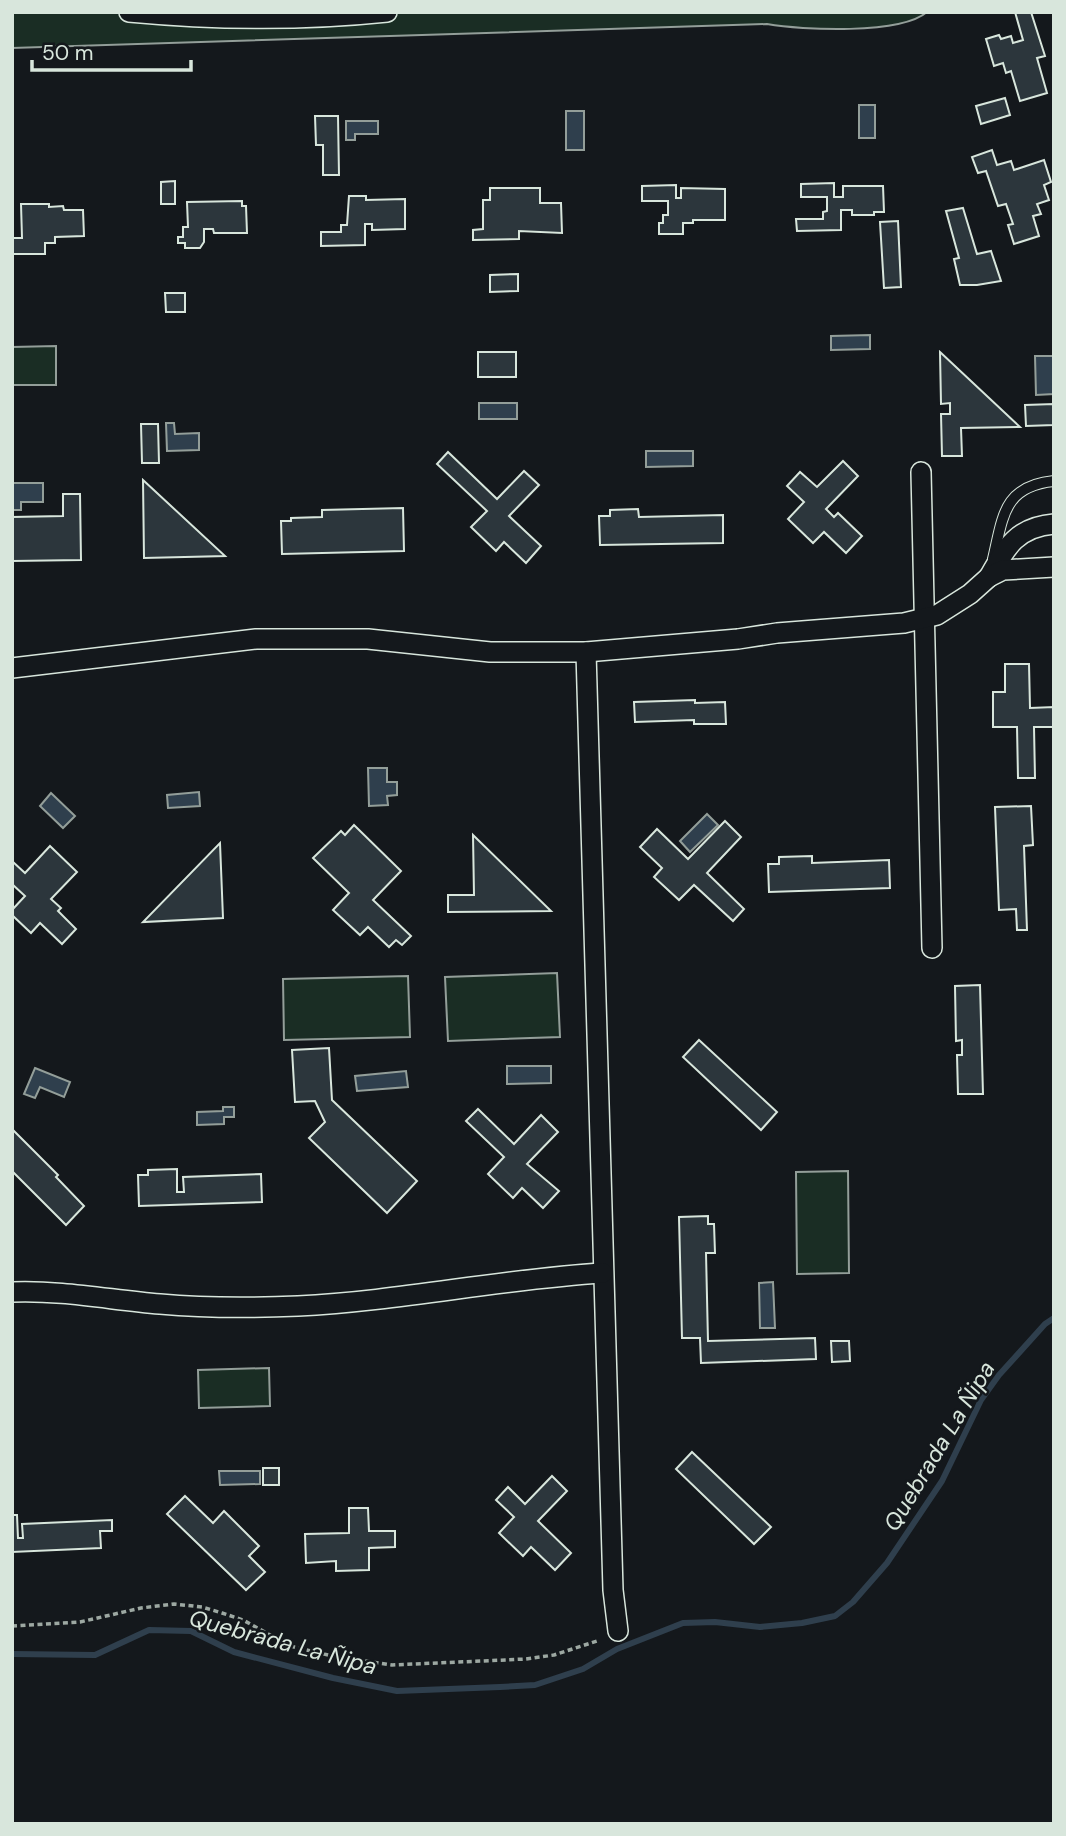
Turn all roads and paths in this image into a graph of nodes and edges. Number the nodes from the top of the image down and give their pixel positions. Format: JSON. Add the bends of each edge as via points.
{"nodes":[{"id":1,"x":129,"y":12,"type":"edge"},
{"id":2,"x":387,"y":12,"type":"edge"},
{"id":3,"x":921,"y":472,"type":"dead end"},
{"id":4,"x":1054,"y":481,"type":"edge"},
{"id":5,"x":1054,"y":524,"type":"edge"},
{"id":6,"x":1054,"y":568,"type":"edge"},
{"id":7,"x":989,"y":577,"type":"junction"},
{"id":8,"x":925,"y":618,"type":"junction"},
{"id":9,"x":586,"y":652,"type":"junction"},
{"id":10,"x":12,"y":668,"type":"edge"},
{"id":11,"x":932,"y":948,"type":"dead end"},
{"id":12,"x":603,"y":1273,"type":"junction"},
{"id":13,"x":12,"y":1292,"type":"edge"},
{"id":14,"x":12,"y":1626,"type":"edge"},
{"id":15,"x":618,"y":1631,"type":"joint"}],
"edges":[{"from":1,"to":2,"type":"street","via":[[261,19]]},
{"from":3,"to":8,"type":"street"},
{"from":4,"to":7,"type":"lane","via":[[1033,483],[1013,498],[1003,518]]},
{"from":5,"to":7,"type":"street","via":[[1018,535]]},
{"from":6,"to":7,"type":"street","via":[[1012,569]]},
{"from":7,"to":8,"type":"street","via":[[953,605]]},
{"from":8,"to":9,"type":"street","via":[[904,624]]},
{"from":8,"to":11,"type":"street"},
{"from":9,"to":10,"type":"street","via":[[490,652],[368,639],[298,638],[206,644]]},
{"from":9,"to":12,"type":"street"},
{"from":12,"to":13,"type":"street","via":[[297,1306],[160,1304]]},
{"from":12,"to":15,"type":"street"},
{"from":14,"to":15,"type":"path","via":[[80,1622],[174,1604],[243,1620],[290,1646],[370,1662],[417,1665],[554,1655]]}]}
